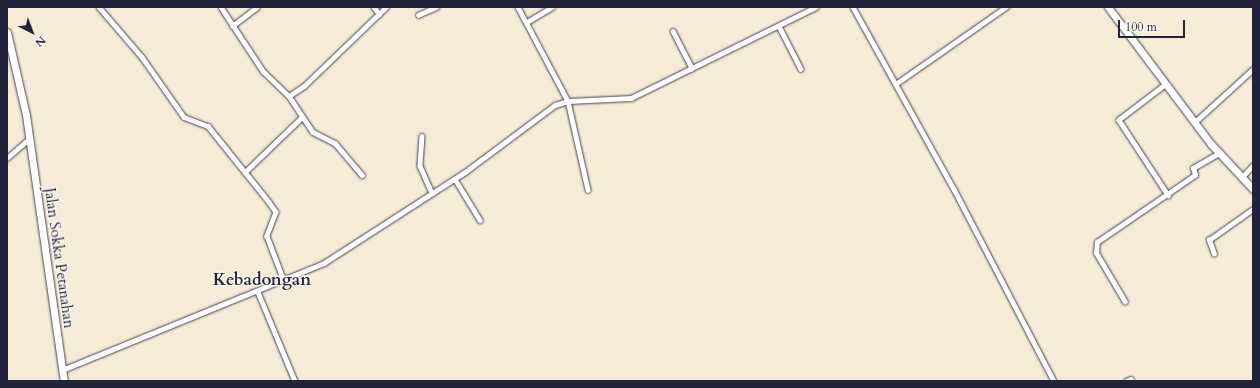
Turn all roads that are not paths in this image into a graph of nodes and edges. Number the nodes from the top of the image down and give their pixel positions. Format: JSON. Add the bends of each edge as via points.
{"nodes":[{"id":1,"x":98,"y":7,"type":"edge"},
{"id":2,"x":221,"y":7,"type":"edge"},
{"id":3,"x":257,"y":7,"type":"edge"},
{"id":4,"x":374,"y":7,"type":"edge"},
{"id":5,"x":386,"y":7,"type":"edge"},
{"id":6,"x":436,"y":7,"type":"edge"},
{"id":7,"x":518,"y":7,"type":"edge"},
{"id":8,"x":552,"y":7,"type":"edge"},
{"id":9,"x":816,"y":7,"type":"edge"},
{"id":10,"x":853,"y":7,"type":"edge"},
{"id":11,"x":1006,"y":7,"type":"edge"},
{"id":12,"x":1108,"y":7,"type":"edge"},
{"id":13,"x":379,"y":14,"type":"junction"},
{"id":14,"x":418,"y":15,"type":"dead end"},
{"id":15,"x":527,"y":22,"type":"junction"},
{"id":16,"x":232,"y":26,"type":"junction"},
{"id":17,"x":779,"y":26,"type":"junction"},
{"id":18,"x":673,"y":31,"type":"dead end"},
{"id":19,"x":7,"y":32,"type":"edge"},
{"id":20,"x":692,"y":68,"type":"junction"},
{"id":21,"x":801,"y":69,"type":"dead end"},
{"id":22,"x":1253,"y":69,"type":"edge"},
{"id":23,"x":897,"y":83,"type":"junction"},
{"id":24,"x":1165,"y":85,"type":"junction"},
{"id":25,"x":289,"y":96,"type":"junction"},
{"id":26,"x":568,"y":101,"type":"junction"},
{"id":27,"x":302,"y":117,"type":"junction"},
{"id":28,"x":1195,"y":122,"type":"junction"},
{"id":29,"x":422,"y":136,"type":"dead end"},
{"id":30,"x":29,"y":139,"type":"junction"},
{"id":31,"x":1219,"y":153,"type":"junction"},
{"id":32,"x":7,"y":158,"type":"edge"},
{"id":33,"x":1253,"y":165,"type":"edge"},
{"id":34,"x":247,"y":170,"type":"junction"},
{"id":35,"x":362,"y":175,"type":"dead end"},
{"id":36,"x":1242,"y":177,"type":"junction"},
{"id":37,"x":455,"y":179,"type":"junction"},
{"id":38,"x":1253,"y":189,"type":"edge"},
{"id":39,"x":588,"y":190,"type":"dead end"},
{"id":40,"x":430,"y":191,"type":"junction"},
{"id":41,"x":1168,"y":195,"type":"junction"},
{"id":42,"x":1253,"y":209,"type":"edge"},
{"id":43,"x":480,"y":220,"type":"dead end"},
{"id":44,"x":1214,"y":254,"type":"dead end"},
{"id":45,"x":284,"y":281,"type":"junction"},
{"id":46,"x":258,"y":292,"type":"junction"},
{"id":47,"x":1125,"y":302,"type":"dead end"},
{"id":48,"x":62,"y":370,"type":"junction"},
{"id":49,"x":1131,"y":378,"type":"dead end"},
{"id":50,"x":64,"y":381,"type":"edge"},
{"id":51,"x":296,"y":381,"type":"edge"},
{"id":52,"x":1054,"y":381,"type":"edge"},
{"id":53,"x":1126,"y":381,"type":"edge"}],
"edges":[{"from":1,"to":34,"type":"street","via":[[142,58],[184,118],[208,126]]},
{"from":2,"to":16,"type":"street"},
{"from":3,"to":16,"type":"street"},
{"from":4,"to":13,"type":"street"},
{"from":5,"to":13,"type":"street"},
{"from":6,"to":14,"type":"street"},
{"from":7,"to":15,"type":"street"},
{"from":8,"to":15,"type":"street"},
{"from":9,"to":17,"type":"street"},
{"from":10,"to":23,"type":"street"},
{"from":11,"to":23,"type":"street"},
{"from":12,"to":24,"type":"main road"},
{"from":13,"to":25,"type":"street","via":[[309,81]]},
{"from":15,"to":26,"type":"street"},
{"from":16,"to":25,"type":"street","via":[[263,71]]},
{"from":17,"to":20,"type":"street"},
{"from":17,"to":21,"type":"street"},
{"from":18,"to":20,"type":"street"},
{"from":19,"to":30,"type":"main road","name":"Jalan Sokka Petanahan"},
{"from":20,"to":26,"type":"street","via":[[630,98]]},
{"from":22,"to":28,"type":"street"},
{"from":23,"to":52,"type":"street"},
{"from":24,"to":28,"type":"main road"},
{"from":24,"to":41,"type":"street","via":[[1119,120]]},
{"from":25,"to":27,"type":"street"},
{"from":26,"to":37,"type":"street","via":[[529,122]]},
{"from":26,"to":39,"type":"street"},
{"from":27,"to":34,"type":"street"},
{"from":27,"to":35,"type":"street","via":[[313,132],[335,143]]},
{"from":28,"to":31,"type":"main road"},
{"from":29,"to":40,"type":"street","via":[[420,166]]},
{"from":30,"to":32,"type":"street"},
{"from":30,"to":48,"type":"main road","name":"Jalan Sokka Petanahan"},
{"from":31,"to":36,"type":"main road"},
{"from":31,"to":41,"type":"street","via":[[1193,168],[1195,176]]},
{"from":33,"to":36,"type":"street"},
{"from":34,"to":45,"type":"street","via":[[276,212],[267,236]]},
{"from":36,"to":38,"type":"main road"},
{"from":37,"to":40,"type":"street"},
{"from":37,"to":43,"type":"street"},
{"from":40,"to":45,"type":"street","via":[[358,242]]},
{"from":41,"to":47,"type":"street","via":[[1115,227],[1096,245],[1099,258]]},
{"from":42,"to":44,"type":"street","via":[[1209,240]]},
{"from":45,"to":46,"type":"street"},
{"from":46,"to":48,"type":"street"},
{"from":46,"to":51,"type":"street"},
{"from":48,"to":50,"type":"main road","name":"Jalan Sokka Petanahan"},
{"from":49,"to":53,"type":"street"}]}
